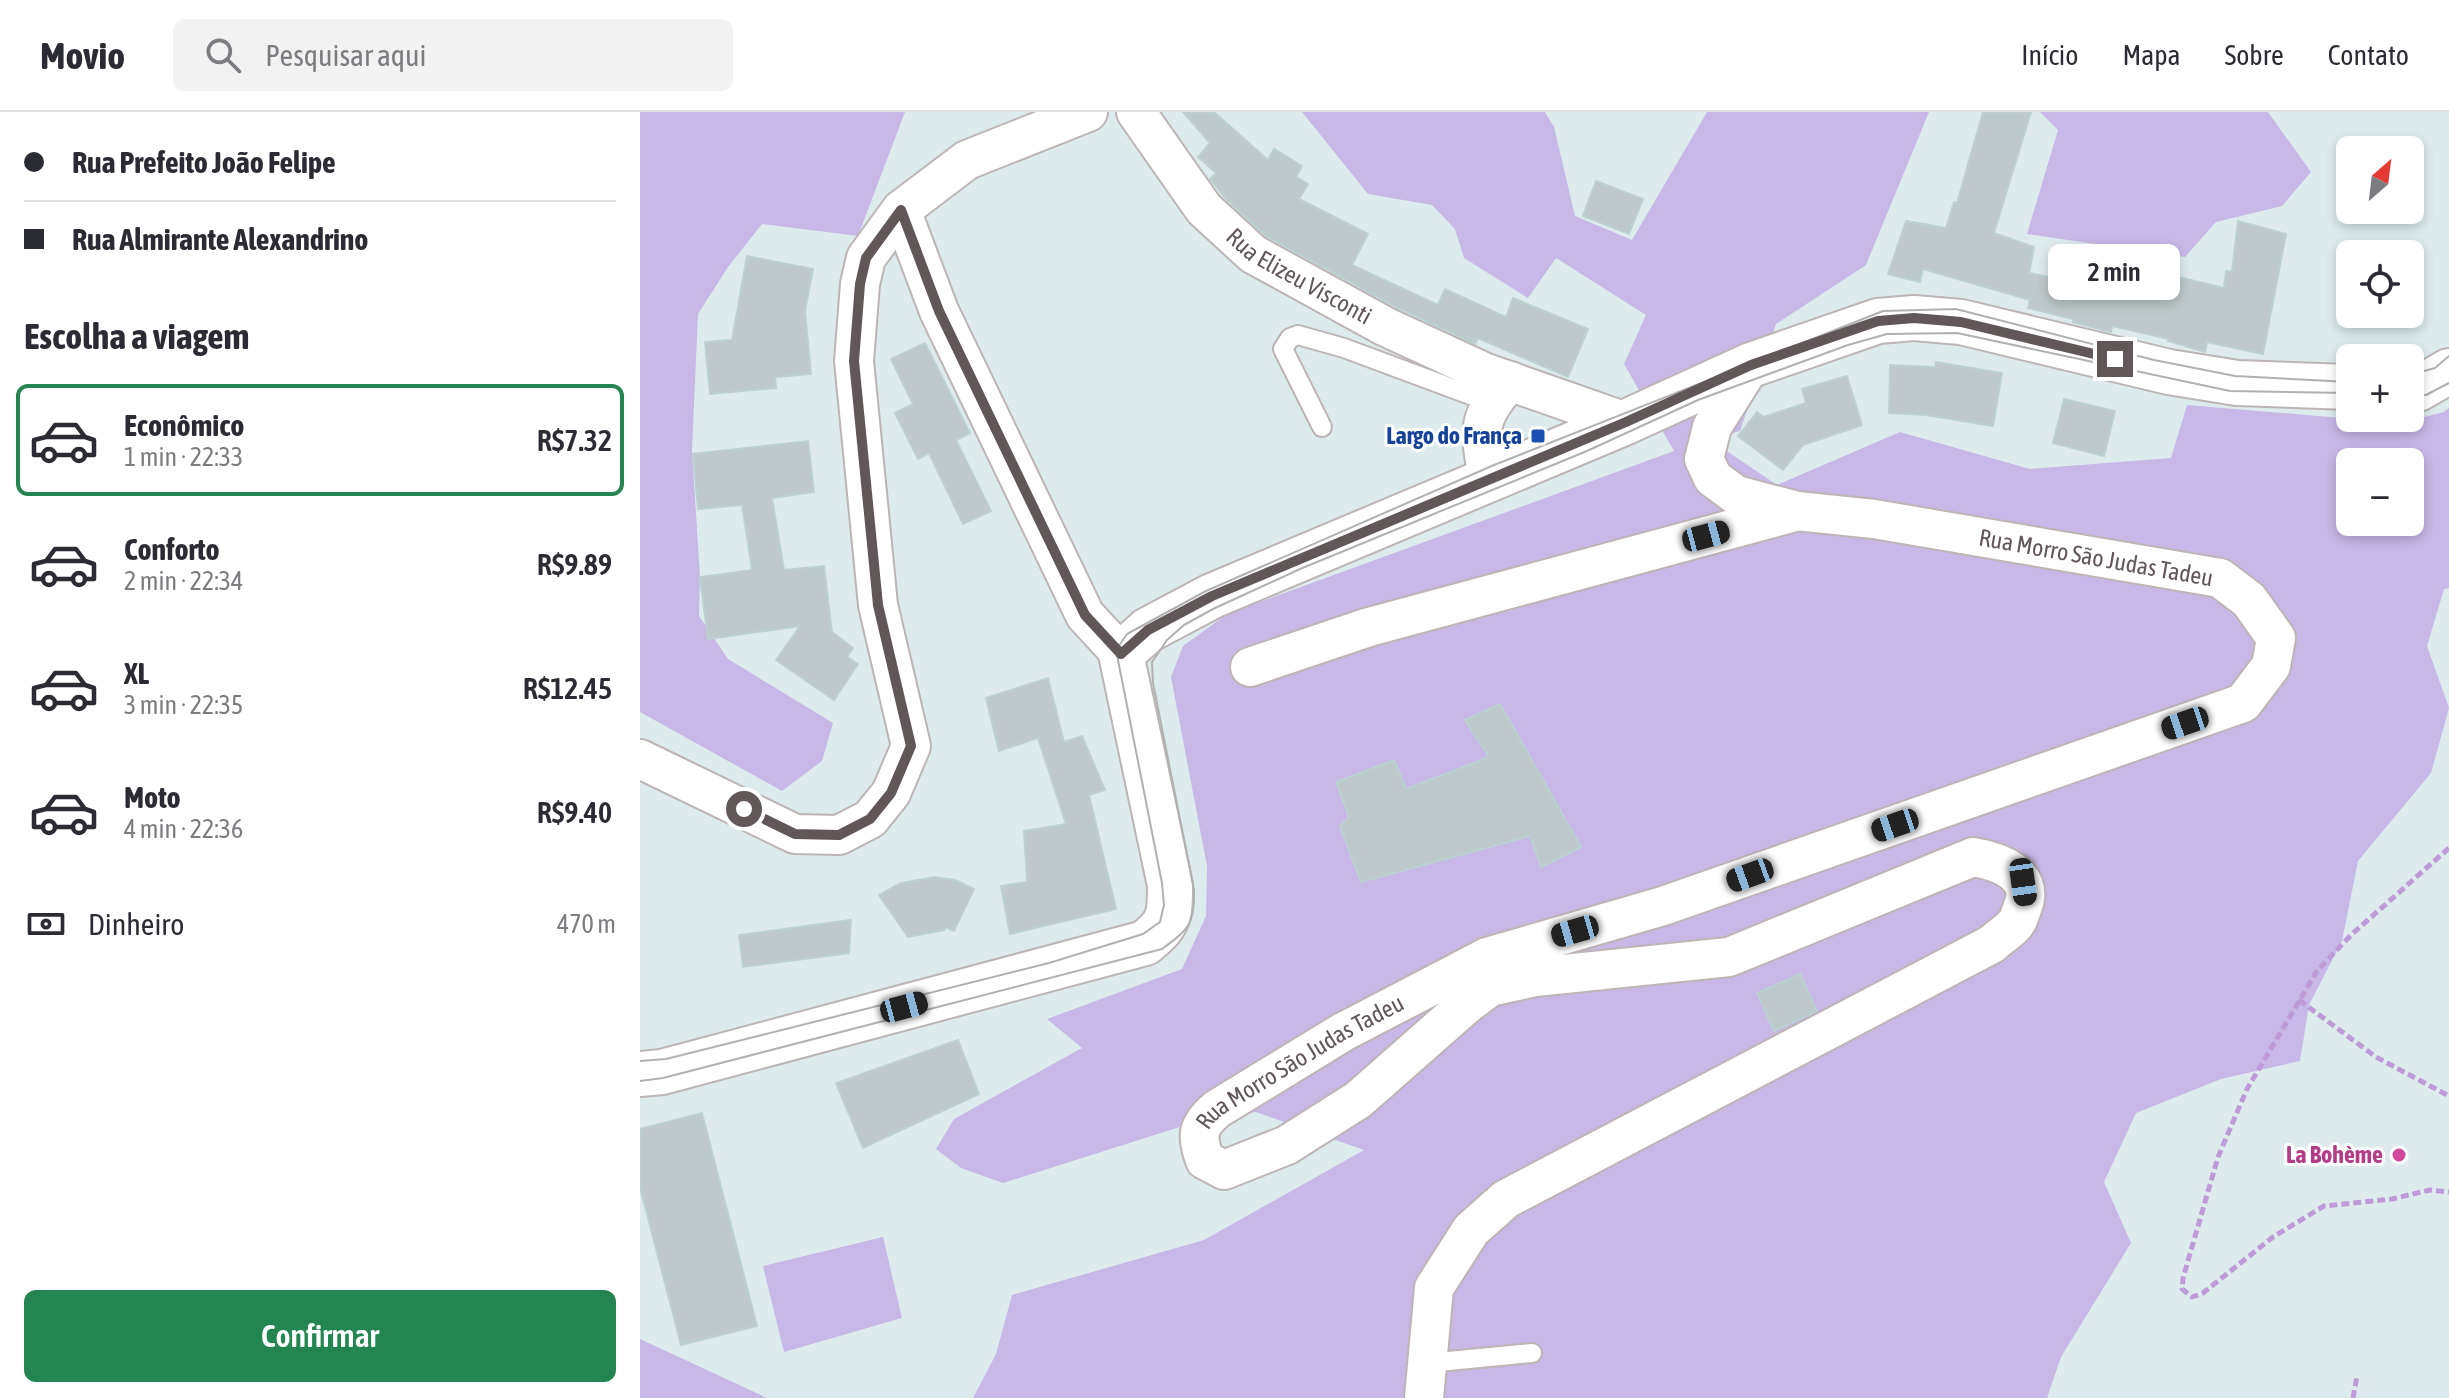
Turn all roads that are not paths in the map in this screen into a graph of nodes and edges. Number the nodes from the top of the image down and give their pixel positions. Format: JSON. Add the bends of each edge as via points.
{"nodes":[{"id":1,"x":1088,"y":112,"type":"edge"},
{"id":2,"x":1136,"y":112,"type":"edge"},
{"id":3,"x":901,"y":210,"type":"junction"},
{"id":4,"x":1751,"y":365,"type":"junction"},
{"id":5,"x":2449,"y":371,"type":"edge"},
{"id":6,"x":2424,"y":386,"type":"edge"},
{"id":7,"x":2336,"y":387,"type":"edge"},
{"id":8,"x":1501,"y":392,"type":"junction"},
{"id":9,"x":1626,"y":422,"type":"junction"},
{"id":10,"x":1322,"y":427,"type":"dead end"},
{"id":11,"x":1488,"y":479,"type":"junction"},
{"id":12,"x":1797,"y":511,"type":"junction"},
{"id":13,"x":1121,"y":654,"type":"junction"},
{"id":14,"x":1250,"y":667,"type":"dead end"},
{"id":15,"x":640,"y":759,"type":"edge"},
{"id":16,"x":640,"y":1074,"type":"edge"},
{"id":17,"x":1532,"y":1353,"type":"dead end"},
{"id":18,"x":1426,"y":1380,"type":"edge"}],
"edges":[{"from":1,"to":3,"type":"street","via":[[967,160]]},
{"from":2,"to":8,"type":"street","name":"Rua Elizeu Visconti","via":[[1204,209],[1253,254],[1386,327],[1486,373]]},
{"from":3,"to":13,"type":"street","via":[[939,311],[1085,615]]},
{"from":3,"to":15,"type":"street","via":[[866,258],[854,361],[878,605],[911,746],[891,793],[870,819],[839,835],[795,834]]},
{"from":4,"to":7,"type":"street","via":[[1878,321],[1914,318],[1961,322],[2237,383]]},
{"from":4,"to":9,"type":"street"},
{"from":4,"to":12,"type":"street","name":"Rua Morro São Judas Tadeu","via":[[1712,427],[1704,459],[1713,478],[1736,495]]},
{"from":5,"to":6,"type":"street"},
{"from":8,"to":9,"type":"street","name":"Rua Elizeu Visconti"},
{"from":8,"to":10,"type":"lane","via":[[1298,335],[1283,349]]},
{"from":8,"to":11,"type":"street","via":[[1482,427]]},
{"from":9,"to":11,"type":"street"},
{"from":11,"to":13,"type":"street","via":[[1190,606],[1148,630]]},
{"from":12,"to":14,"type":"street","via":[[1369,627]]},
{"from":12,"to":18,"type":"street","name":"Rua Morro São Judas Tadeu","via":[[1874,519],[2220,578],[2249,600],[2276,638],[2271,666],[2243,703],[1663,906],[1487,957],[1343,1032],[1217,1109],[1204,1121],[1198,1141],[1205,1160],[1224,1170],[1287,1145],[1358,1100],[1490,987],[1535,977],[1729,957],[1973,857],[2010,868],[2023,882],[2026,900],[2017,923],[1992,944],[1506,1199],[1471,1230],[1434,1288]]},
{"from":13,"to":16,"type":"street","via":[[1170,885],[1170,916],[1159,931],[1145,943]]},
{"from":17,"to":18,"type":"lane"}]}
